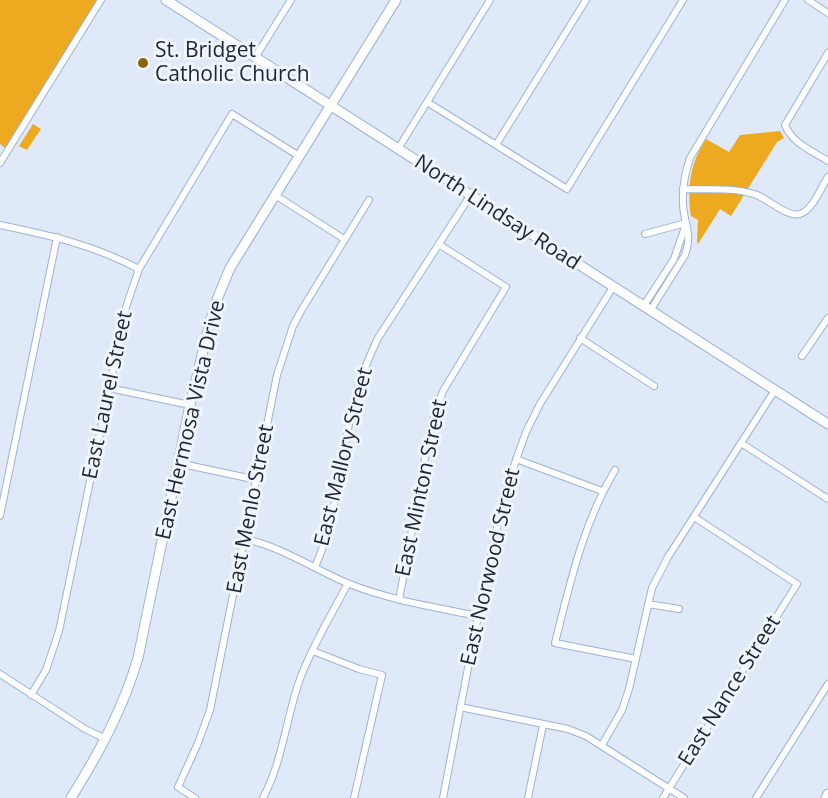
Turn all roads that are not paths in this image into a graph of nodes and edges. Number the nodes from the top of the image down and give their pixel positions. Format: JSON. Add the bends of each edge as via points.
{"nodes":[{"id":1,"x":101,"y":0,"type":"edge"},
{"id":2,"x":166,"y":0,"type":"edge"},
{"id":3,"x":291,"y":0,"type":"edge"},
{"id":4,"x":396,"y":0,"type":"edge"},
{"id":5,"x":490,"y":0,"type":"edge"},
{"id":6,"x":586,"y":0,"type":"edge"},
{"id":7,"x":683,"y":0,"type":"edge"},
{"id":8,"x":785,"y":0,"type":"edge"},
{"id":9,"x":808,"y":0,"type":"edge"},
{"id":10,"x":828,"y":13,"type":"edge"},
{"id":11,"x":828,"y":53,"type":"edge"},
{"id":12,"x":256,"y":56,"type":"junction"},
{"id":13,"x":428,"y":102,"type":"junction"},
{"id":14,"x":331,"y":105,"type":"junction"},
{"id":15,"x":496,"y":145,"type":"junction"},
{"id":16,"x":398,"y":149,"type":"junction"},
{"id":17,"x":299,"y":156,"type":"junction"},
{"id":18,"x":828,"y":161,"type":"edge"},
{"id":19,"x":0,"y":163,"type":"edge"},
{"id":20,"x":828,"y":177,"type":"edge"},
{"id":21,"x":683,"y":189,"type":"junction"},
{"id":22,"x":275,"y":195,"type":"junction"},
{"id":23,"x":470,"y":196,"type":"junction"},
{"id":24,"x":369,"y":200,"type":"dead end"},
{"id":25,"x":686,"y":223,"type":"junction"},
{"id":26,"x":0,"y":225,"type":"edge"},
{"id":27,"x":645,"y":234,"type":"dead end"},
{"id":28,"x":57,"y":237,"type":"junction"},
{"id":29,"x":344,"y":240,"type":"junction"},
{"id":30,"x":440,"y":245,"type":"junction"},
{"id":31,"x":139,"y":268,"type":"junction"},
{"id":32,"x":613,"y":287,"type":"junction"},
{"id":33,"x":646,"y":309,"type":"junction"},
{"id":34,"x":828,"y":318,"type":"edge"},
{"id":35,"x":580,"y":338,"type":"junction"},
{"id":36,"x":802,"y":356,"type":"dead end"},
{"id":37,"x":654,"y":386,"type":"dead end"},
{"id":38,"x":109,"y":388,"type":"junction"},
{"id":39,"x":775,"y":390,"type":"junction"},
{"id":40,"x":190,"y":405,"type":"junction"},
{"id":41,"x":828,"y":424,"type":"edge"},
{"id":42,"x":741,"y":443,"type":"junction"},
{"id":43,"x":516,"y":459,"type":"junction"},
{"id":44,"x":178,"y":463,"type":"junction"},
{"id":45,"x":615,"y":470,"type":"dead end"},
{"id":46,"x":257,"y":480,"type":"junction"},
{"id":47,"x":602,"y":491,"type":"junction"},
{"id":48,"x":828,"y":499,"type":"edge"},
{"id":49,"x":0,"y":516,"type":"edge"},
{"id":50,"x":694,"y":517,"type":"junction"},
{"id":51,"x":245,"y":539,"type":"junction"},
{"id":52,"x":315,"y":567,"type":"junction"},
{"id":53,"x":348,"y":583,"type":"junction"},
{"id":54,"x":399,"y":600,"type":"junction"},
{"id":55,"x":648,"y":603,"type":"junction"},
{"id":56,"x":679,"y":609,"type":"dead end"},
{"id":57,"x":478,"y":616,"type":"junction"},
{"id":58,"x":313,"y":651,"type":"junction"},
{"id":59,"x":636,"y":659,"type":"junction"},
{"id":60,"x":0,"y":674,"type":"edge"},
{"id":61,"x":828,"y":684,"type":"edge"},
{"id":62,"x":31,"y":695,"type":"junction"},
{"id":63,"x":460,"y":707,"type":"junction"},
{"id":64,"x":543,"y":725,"type":"junction"},
{"id":65,"x":107,"y":739,"type":"junction"},
{"id":66,"x":602,"y":745,"type":"junction"},
{"id":67,"x":669,"y":789,"type":"junction"},
{"id":68,"x":72,"y":798,"type":"edge"},
{"id":69,"x":195,"y":798,"type":"edge"},
{"id":70,"x":263,"y":798,"type":"edge"},
{"id":71,"x":354,"y":798,"type":"edge"},
{"id":72,"x":443,"y":798,"type":"edge"},
{"id":73,"x":528,"y":798,"type":"edge"},
{"id":74,"x":663,"y":798,"type":"edge"},
{"id":75,"x":684,"y":798,"type":"edge"},
{"id":76,"x":756,"y":798,"type":"edge"}],
"edges":[{"from":1,"to":19,"type":"street"},
{"from":2,"to":12,"type":"street","name":"North Lindsay Road"},
{"from":3,"to":12,"type":"street"},
{"from":4,"to":14,"type":"street","name":"East Hermosa Vista Drive"},
{"from":5,"to":13,"type":"street"},
{"from":6,"to":15,"type":"street"},
{"from":7,"to":15,"type":"street","via":[[567,189]]},
{"from":8,"to":21,"type":"street","via":[[697,142]]},
{"from":9,"to":10,"type":"street"},
{"from":11,"to":18,"type":"street","via":[[785,125],[795,141]]},
{"from":12,"to":14,"type":"street","name":"North Lindsay Road"},
{"from":13,"to":15,"type":"street"},
{"from":13,"to":16,"type":"street"},
{"from":14,"to":16,"type":"street","name":"North Lindsay Road"},
{"from":14,"to":17,"type":"street","name":"East Hermosa Vista Drive"},
{"from":16,"to":23,"type":"street","name":"North Lindsay Road"},
{"from":17,"to":22,"type":"street","name":"East Hermosa Vista Drive"},
{"from":17,"to":31,"type":"street","name":"East Laurel Street","via":[[232,114]]},
{"from":20,"to":21,"type":"street","via":[[800,214],[791,214],[755,194]]},
{"from":21,"to":25,"type":"street"},
{"from":22,"to":29,"type":"street"},
{"from":22,"to":40,"type":"street","name":"East Hermosa Vista Drive","via":[[218,297]]},
{"from":23,"to":30,"type":"street","name":"East Mallory Street"},
{"from":23,"to":32,"type":"street","name":"North Lindsay Road"},
{"from":24,"to":29,"type":"street","name":"East Menlo Street"},
{"from":25,"to":27,"type":"street"},
{"from":25,"to":33,"type":"street","via":[[674,259]]},
{"from":26,"to":28,"type":"street"},
{"from":28,"to":31,"type":"street","via":[[91,246]]},
{"from":28,"to":49,"type":"street"},
{"from":29,"to":46,"type":"street","name":"East Menlo Street","via":[[290,333],[277,375]]},
{"from":30,"to":52,"type":"street","name":"East Mallory Street","via":[[367,360],[327,535]]},
{"from":30,"to":54,"type":"street","name":"East Minton Street","via":[[506,287],[442,392],[431,426]]},
{"from":31,"to":38,"type":"street","name":"East Laurel Street","via":[[126,307]]},
{"from":32,"to":33,"type":"street","name":"North Lindsay Road"},
{"from":32,"to":35,"type":"street","name":"East Norwood Street"},
{"from":33,"to":39,"type":"street","name":"North Lindsay Road"},
{"from":34,"to":36,"type":"street"},
{"from":35,"to":37,"type":"street"},
{"from":35,"to":43,"type":"street","name":"East Norwood Street","via":[[540,404]]},
{"from":38,"to":40,"type":"street"},
{"from":38,"to":62,"type":"street","name":"East Laurel Street","via":[[59,631],[49,662]]},
{"from":39,"to":41,"type":"street","name":"North Lindsay Road"},
{"from":39,"to":42,"type":"street"},
{"from":40,"to":44,"type":"street","name":"East Hermosa Vista Drive"},
{"from":42,"to":48,"type":"street"},
{"from":42,"to":50,"type":"street"},
{"from":43,"to":47,"type":"street"},
{"from":43,"to":57,"type":"street","name":"East Norwood Street","via":[[505,491]]},
{"from":44,"to":46,"type":"street"},
{"from":44,"to":65,"type":"street","name":"East Hermosa Vista Drive","via":[[138,658]]},
{"from":45,"to":47,"type":"street"},
{"from":46,"to":51,"type":"street","name":"East Menlo Street"},
{"from":47,"to":59,"type":"street","via":[[585,530],[555,643]]},
{"from":50,"to":55,"type":"street","via":[[660,572]]},
{"from":50,"to":67,"type":"street","name":"East Nance Street","via":[[797,584]]},
{"from":51,"to":52,"type":"street","via":[[288,552]]},
{"from":51,"to":69,"type":"street","name":"East Menlo Street","via":[[210,710],[178,786]]},
{"from":52,"to":53,"type":"street"},
{"from":53,"to":54,"type":"street"},
{"from":53,"to":58,"type":"street"},
{"from":54,"to":57,"type":"street"},
{"from":55,"to":56,"type":"street"},
{"from":55,"to":59,"type":"street"},
{"from":57,"to":63,"type":"street","name":"East Norwood Street"},
{"from":58,"to":70,"type":"street","via":[[293,700],[284,745]]},
{"from":58,"to":71,"type":"street","via":[[381,675]]},
{"from":59,"to":66,"type":"street","via":[[622,710]]},
{"from":60,"to":62,"type":"street"},
{"from":61,"to":76,"type":"street"},
{"from":62,"to":65,"type":"street"},
{"from":63,"to":64,"type":"street"},
{"from":63,"to":72,"type":"street","name":"East Norwood Street"},
{"from":64,"to":66,"type":"street","via":[[568,729]]},
{"from":64,"to":73,"type":"street"},
{"from":65,"to":68,"type":"street","name":"East Hermosa Vista Drive"},
{"from":66,"to":67,"type":"street"},
{"from":67,"to":74,"type":"street","name":"East Nance Street"},
{"from":67,"to":75,"type":"street"}]}
